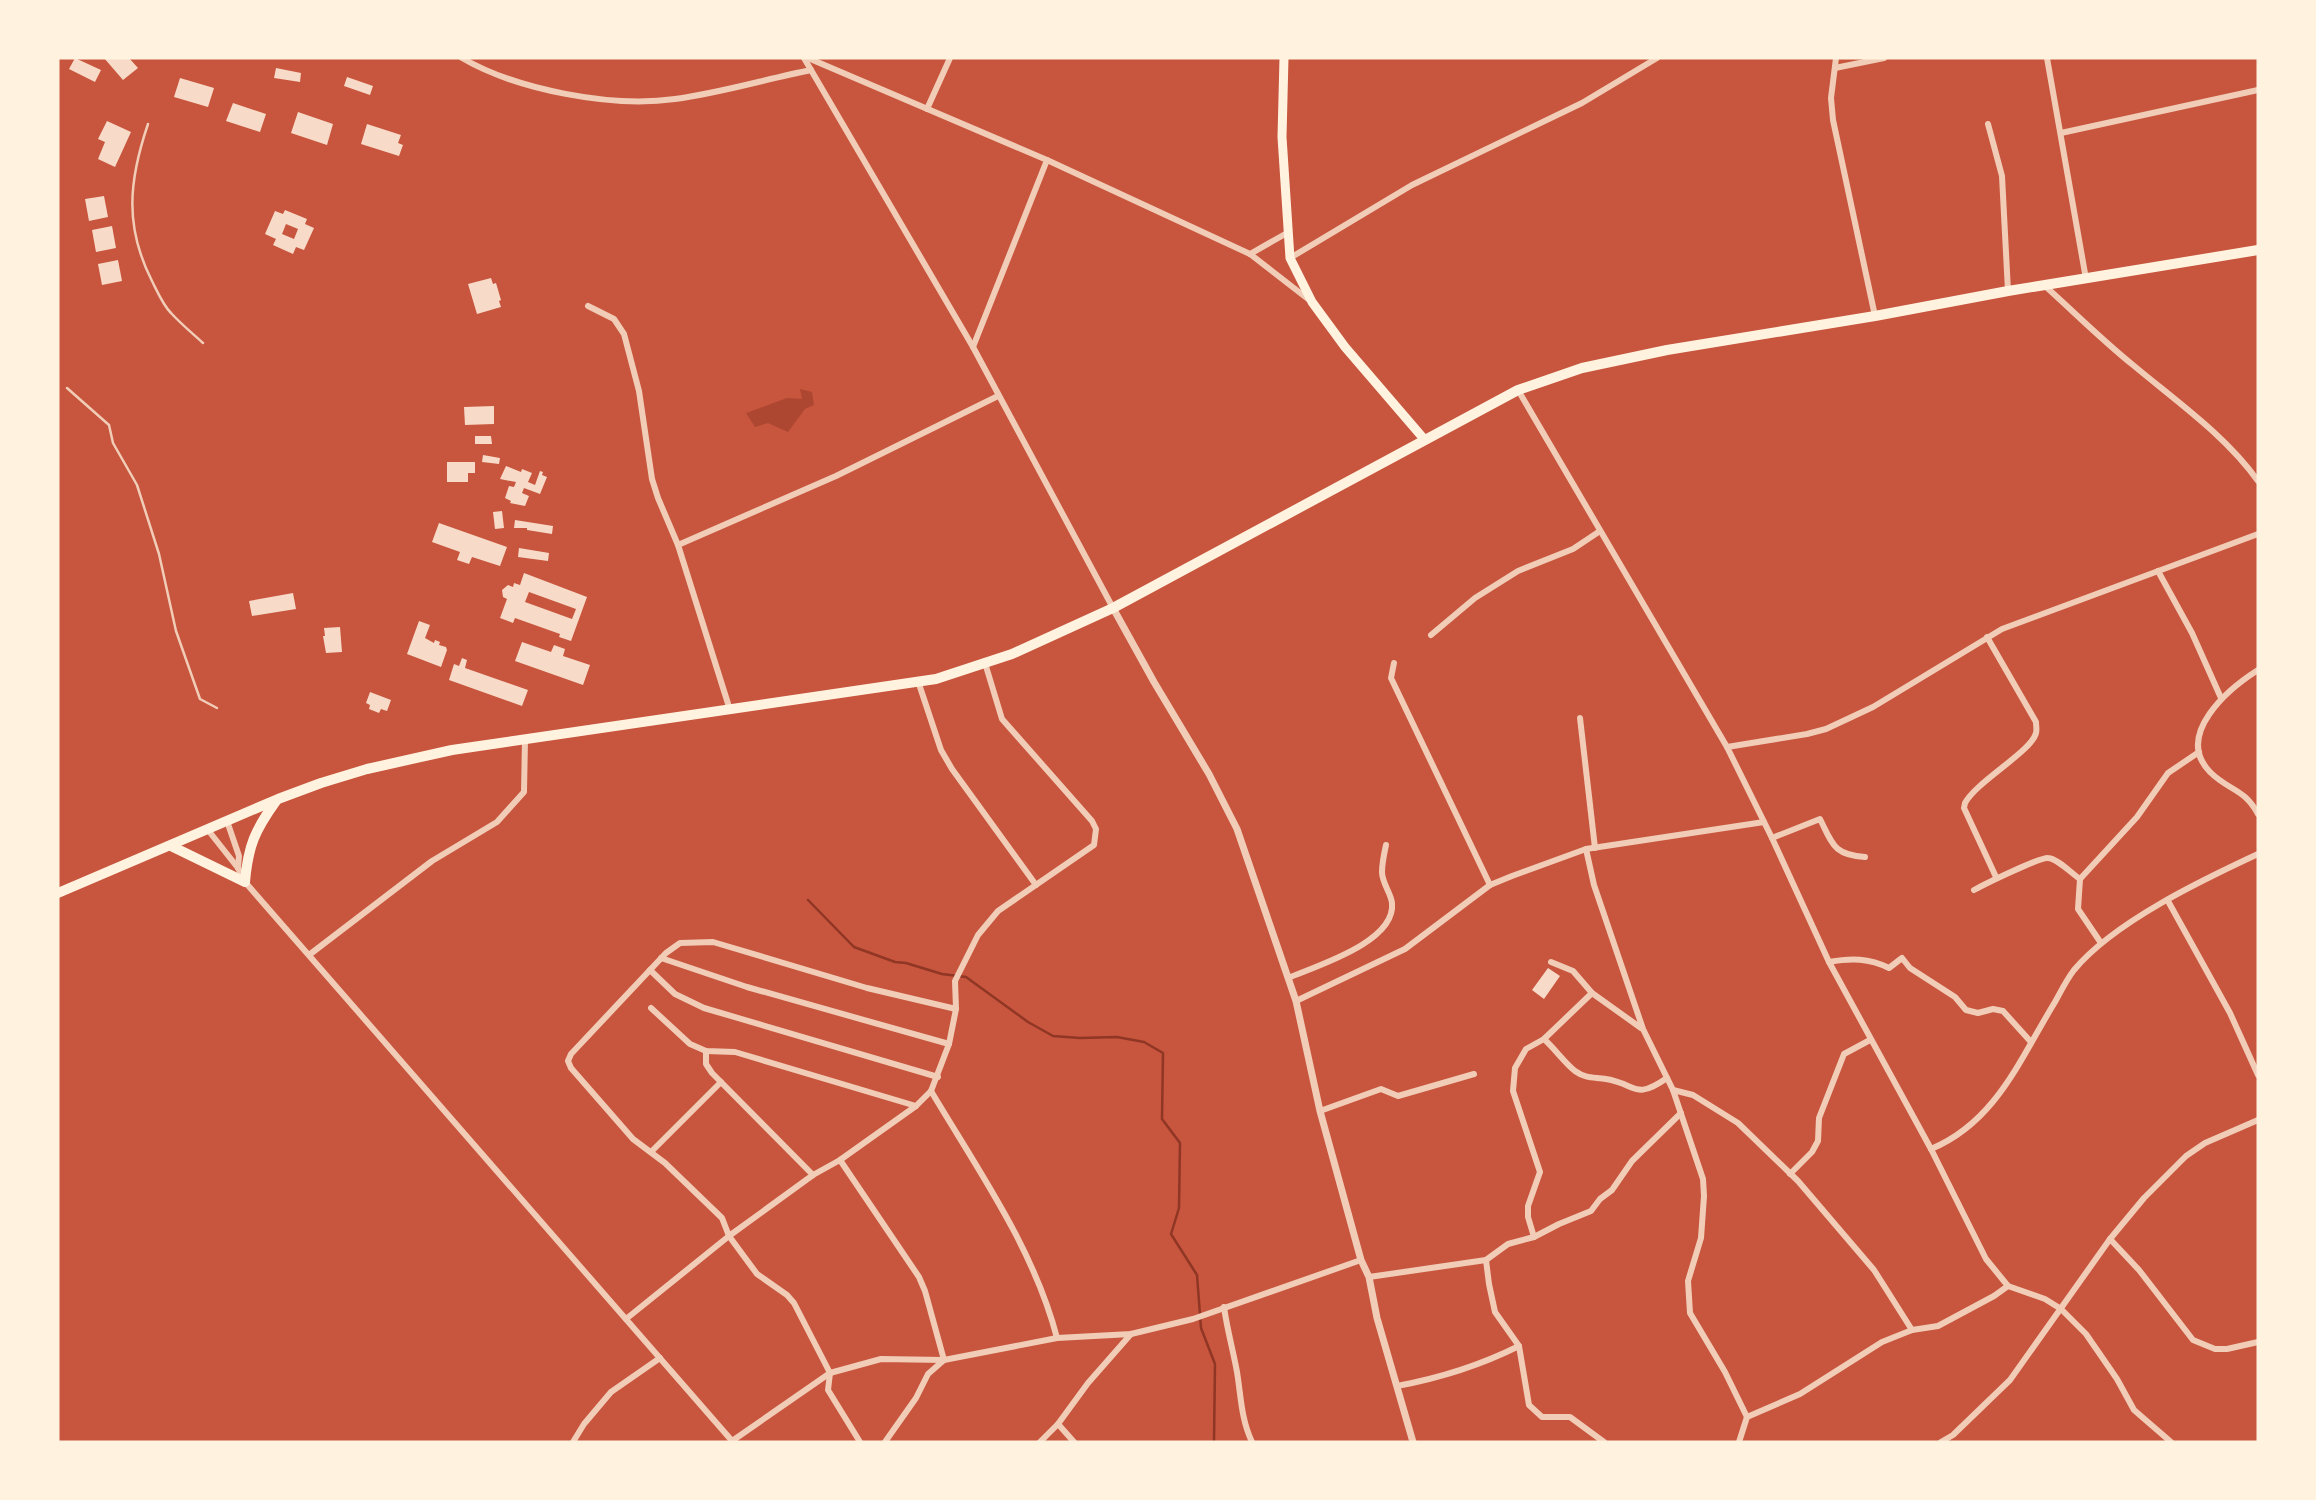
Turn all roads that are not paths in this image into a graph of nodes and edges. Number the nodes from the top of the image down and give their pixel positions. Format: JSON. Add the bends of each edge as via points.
{"nodes":[{"id":1,"x":462,"y":58,"type":"edge"},
{"id":2,"x":806,"y":58,"type":"edge"},
{"id":3,"x":950,"y":58,"type":"edge"},
{"id":4,"x":1284,"y":58,"type":"edge"},
{"id":5,"x":1657,"y":58,"type":"edge"},
{"id":6,"x":1836,"y":58,"type":"edge"},
{"id":7,"x":1884,"y":58,"type":"edge"},
{"id":8,"x":2047,"y":58,"type":"edge"},
{"id":9,"x":1835,"y":68,"type":"junction"},
{"id":10,"x":811,"y":70,"type":"junction"},
{"id":11,"x":2258,"y":90,"type":"edge"},
{"id":12,"x":927,"y":109,"type":"junction"},
{"id":13,"x":148,"y":124,"type":"dead end"},
{"id":14,"x":1988,"y":124,"type":"dead end"},
{"id":15,"x":2061,"y":134,"type":"junction"},
{"id":16,"x":1047,"y":160,"type":"junction"},
{"id":17,"x":1287,"y":233,"type":"junction"},
{"id":18,"x":2258,"y":250,"type":"edge"},
{"id":19,"x":1250,"y":254,"type":"junction"},
{"id":20,"x":1290,"y":258,"type":"junction"},
{"id":21,"x":2086,"y":279,"type":"junction"},
{"id":22,"x":2045,"y":286,"type":"junction"},
{"id":23,"x":2008,"y":291,"type":"junction"},
{"id":24,"x":1312,"y":302,"type":"junction"},
{"id":25,"x":588,"y":306,"type":"dead end"},
{"id":26,"x":1875,"y":316,"type":"junction"},
{"id":27,"x":203,"y":342,"type":"dead end"},
{"id":28,"x":972,"y":347,"type":"junction"},
{"id":29,"x":67,"y":387,"type":"dead end"},
{"id":30,"x":1518,"y":390,"type":"junction"},
{"id":31,"x":998,"y":396,"type":"junction"},
{"id":32,"x":1424,"y":439,"type":"junction"},
{"id":33,"x":2258,"y":481,"type":"edge"},
{"id":34,"x":1600,"y":531,"type":"junction"},
{"id":35,"x":2258,"y":534,"type":"edge"},
{"id":36,"x":678,"y":545,"type":"junction"},
{"id":37,"x":2158,"y":571,"type":"junction"},
{"id":38,"x":1113,"y":608,"type":"junction"},
{"id":39,"x":1431,"y":635,"type":"dead end"},
{"id":40,"x":1987,"y":637,"type":"junction"},
{"id":41,"x":985,"y":663,"type":"junction"},
{"id":42,"x":1394,"y":663,"type":"dead end"},
{"id":43,"x":2258,"y":670,"type":"edge"},
{"id":44,"x":918,"y":681,"type":"junction"},
{"id":45,"x":2221,"y":698,"type":"junction"},
{"id":46,"x":217,"y":708,"type":"dead end"},
{"id":47,"x":730,"y":710,"type":"junction"},
{"id":48,"x":1580,"y":718,"type":"dead end"},
{"id":49,"x":525,"y":739,"type":"junction"},
{"id":50,"x":1727,"y":747,"type":"junction"},
{"id":51,"x":2199,"y":752,"type":"junction"},
{"id":52,"x":278,"y":799,"type":"junction"},
{"id":53,"x":2258,"y":814,"type":"edge"},
{"id":54,"x":228,"y":821,"type":"junction"},
{"id":55,"x":1764,"y":822,"type":"junction"},
{"id":56,"x":208,"y":830,"type":"junction"},
{"id":57,"x":1772,"y":838,"type":"junction"},
{"id":58,"x":1386,"y":845,"type":"dead end"},
{"id":59,"x":171,"y":846,"type":"junction"},
{"id":60,"x":1595,"y":848,"type":"junction"},
{"id":61,"x":1586,"y":849,"type":"junction"},
{"id":62,"x":2258,"y":854,"type":"edge"},
{"id":63,"x":1865,"y":857,"type":"dead end"},
{"id":64,"x":238,"y":868,"type":"junction"},
{"id":65,"x":1996,"y":877,"type":"junction"},
{"id":66,"x":2080,"y":879,"type":"junction"},
{"id":67,"x":245,"y":882,"type":"junction"},
{"id":68,"x":1490,"y":885,"type":"junction"},
{"id":69,"x":1036,"y":886,"type":"junction"},
{"id":70,"x":1974,"y":890,"type":"dead end"},
{"id":71,"x":58,"y":893,"type":"edge"},
{"id":72,"x":2168,"y":901,"type":"junction"},
{"id":73,"x":2101,"y":943,"type":"junction"},
{"id":74,"x":309,"y":955,"type":"junction"},
{"id":75,"x":661,"y":958,"type":"junction"},
{"id":76,"x":1551,"y":962,"type":"dead end"},
{"id":77,"x":1829,"y":962,"type":"junction"},
{"id":78,"x":650,"y":970,"type":"junction"},
{"id":79,"x":1288,"y":978,"type":"junction"},
{"id":80,"x":1592,"y":993,"type":"junction"},
{"id":81,"x":1296,"y":1002,"type":"junction"},
{"id":82,"x":651,"y":1008,"type":"dead end"},
{"id":83,"x":956,"y":1009,"type":"junction"},
{"id":84,"x":1643,"y":1029,"type":"junction"},
{"id":85,"x":1545,"y":1039,"type":"junction"},
{"id":86,"x":1870,"y":1040,"type":"junction"},
{"id":87,"x":2031,"y":1042,"type":"junction"},
{"id":88,"x":949,"y":1044,"type":"junction"},
{"id":89,"x":706,"y":1051,"type":"junction"},
{"id":90,"x":1474,"y":1074,"type":"dead end"},
{"id":91,"x":2258,"y":1075,"type":"edge"},
{"id":92,"x":938,"y":1077,"type":"junction"},
{"id":93,"x":1667,"y":1078,"type":"junction"},
{"id":94,"x":721,"y":1083,"type":"junction"},
{"id":95,"x":1673,"y":1090,"type":"junction"},
{"id":96,"x":931,"y":1091,"type":"junction"},
{"id":97,"x":916,"y":1106,"type":"junction"},
{"id":98,"x":1320,"y":1111,"type":"junction"},
{"id":99,"x":1681,"y":1113,"type":"junction"},
{"id":100,"x":2258,"y":1120,"type":"edge"},
{"id":101,"x":1931,"y":1149,"type":"junction"},
{"id":102,"x":651,"y":1153,"type":"junction"},
{"id":103,"x":840,"y":1160,"type":"junction"},
{"id":104,"x":1790,"y":1174,"type":"junction"},
{"id":105,"x":813,"y":1175,"type":"junction"},
{"id":106,"x":729,"y":1236,"type":"junction"},
{"id":107,"x":1534,"y":1237,"type":"junction"},
{"id":108,"x":2109,"y":1239,"type":"junction"},
{"id":109,"x":1361,"y":1260,"type":"junction"},
{"id":110,"x":1486,"y":1260,"type":"junction"},
{"id":111,"x":1369,"y":1277,"type":"junction"},
{"id":112,"x":2008,"y":1286,"type":"junction"},
{"id":113,"x":1224,"y":1307,"type":"junction"},
{"id":114,"x":2061,"y":1309,"type":"junction"},
{"id":115,"x":626,"y":1319,"type":"junction"},
{"id":116,"x":1912,"y":1330,"type":"junction"},
{"id":117,"x":1131,"y":1334,"type":"junction"},
{"id":118,"x":1057,"y":1338,"type":"junction"},
{"id":119,"x":2258,"y":1342,"type":"edge"},
{"id":120,"x":1519,"y":1346,"type":"junction"},
{"id":121,"x":660,"y":1358,"type":"junction"},
{"id":122,"x":944,"y":1360,"type":"junction"},
{"id":123,"x":830,"y":1373,"type":"junction"},
{"id":124,"x":1397,"y":1386,"type":"junction"},
{"id":125,"x":1747,"y":1417,"type":"junction"},
{"id":126,"x":1058,"y":1424,"type":"junction"},
{"id":127,"x":732,"y":1441,"type":"edge"},
{"id":128,"x":573,"y":1442,"type":"edge"},
{"id":129,"x":860,"y":1442,"type":"edge"},
{"id":130,"x":885,"y":1442,"type":"edge"},
{"id":131,"x":1040,"y":1442,"type":"edge"},
{"id":132,"x":1074,"y":1442,"type":"edge"},
{"id":133,"x":1252,"y":1442,"type":"edge"},
{"id":134,"x":1413,"y":1442,"type":"edge"},
{"id":135,"x":1604,"y":1442,"type":"edge"},
{"id":136,"x":1739,"y":1442,"type":"edge"},
{"id":137,"x":1941,"y":1442,"type":"edge"},
{"id":138,"x":2171,"y":1442,"type":"edge"}],
"edges":[{"from":1,"to":10,"type":"street","via":[[526,83],[615,101],[676,99]]},
{"from":2,"to":10,"type":"street"},
{"from":2,"to":12,"type":"street"},
{"from":3,"to":12,"type":"street"},
{"from":4,"to":17,"type":"main road"},
{"from":5,"to":20,"type":"street","via":[[1582,103],[1412,185]]},
{"from":6,"to":9,"type":"street"},
{"from":7,"to":9,"type":"street"},
{"from":8,"to":15,"type":"street"},
{"from":9,"to":26,"type":"street","via":[[1833,120]]},
{"from":10,"to":28,"type":"street"},
{"from":11,"to":15,"type":"street"},
{"from":12,"to":16,"type":"street"},
{"from":13,"to":27,"type":"lane","via":[[134,167],[132,223],[146,270],[169,312]]},
{"from":14,"to":23,"type":"street","via":[[2002,176]]},
{"from":15,"to":21,"type":"street"},
{"from":16,"to":19,"type":"street"},
{"from":16,"to":28,"type":"street"},
{"from":17,"to":19,"type":"street"},
{"from":17,"to":20,"type":"main road"},
{"from":18,"to":21,"type":"highway"},
{"from":19,"to":24,"type":"street"},
{"from":20,"to":24,"type":"main road"},
{"from":21,"to":22,"type":"highway"},
{"from":22,"to":23,"type":"highway"},
{"from":22,"to":33,"type":"street","via":[[2223,440]]},
{"from":23,"to":26,"type":"highway"},
{"from":24,"to":32,"type":"main road"},
{"from":25,"to":36,"type":"street","via":[[614,319],[624,334],[639,391],[652,478]]},
{"from":26,"to":30,"type":"highway","via":[[1667,350],[1582,368]]},
{"from":28,"to":31,"type":"street"},
{"from":29,"to":46,"type":"lane","via":[[109,425],[113,443],[137,485],[176,631],[200,699]]},
{"from":30,"to":32,"type":"highway"},
{"from":30,"to":34,"type":"street"},
{"from":31,"to":36,"type":"street","via":[[836,476]]},
{"from":31,"to":38,"type":"street"},
{"from":32,"to":38,"type":"highway"},
{"from":34,"to":39,"type":"street","via":[[1573,549],[1507,577]]},
{"from":34,"to":50,"type":"street"},
{"from":35,"to":37,"type":"street"},
{"from":36,"to":47,"type":"street"},
{"from":37,"to":40,"type":"street"},
{"from":37,"to":45,"type":"street"},
{"from":38,"to":41,"type":"highway"},
{"from":38,"to":79,"type":"street","via":[[1237,829]]},
{"from":40,"to":50,"type":"street","via":[[1873,707],[1826,729]]},
{"from":40,"to":65,"type":"street","via":[[2036,722],[2031,744],[1965,803]]},
{"from":41,"to":44,"type":"highway"},
{"from":41,"to":69,"type":"street","via":[[1002,719],[1096,829],[1094,845]]},
{"from":42,"to":68,"type":"street","via":[[1391,678]]},
{"from":43,"to":45,"type":"street"},
{"from":44,"to":47,"type":"highway"},
{"from":44,"to":69,"type":"street","via":[[946,760]]},
{"from":45,"to":51,"type":"street","via":[[2201,733]]},
{"from":47,"to":49,"type":"highway"},
{"from":48,"to":60,"type":"street"},
{"from":49,"to":52,"type":"highway","via":[[367,769]]},
{"from":49,"to":74,"type":"street","via":[[524,792],[497,822],[432,861]]},
{"from":50,"to":55,"type":"street"},
{"from":51,"to":53,"type":"street","via":[[2208,770],[2250,800]]},
{"from":51,"to":66,"type":"street","via":[[2168,773],[2137,817]]},
{"from":52,"to":54,"type":"highway"},
{"from":52,"to":67,"type":"highway","via":[[252,841]]},
{"from":54,"to":56,"type":"highway"},
{"from":54,"to":64,"type":"street"},
{"from":55,"to":57,"type":"street"},
{"from":55,"to":60,"type":"street"},
{"from":56,"to":59,"type":"highway"},
{"from":56,"to":64,"type":"street"},
{"from":57,"to":63,"type":"street","via":[[1820,819],[1834,847],[1848,856]]},
{"from":57,"to":77,"type":"street"},
{"from":58,"to":79,"type":"street","via":[[1382,874],[1392,901],[1385,927],[1340,956]]},
{"from":59,"to":67,"type":"highway"},
{"from":59,"to":71,"type":"highway"},
{"from":60,"to":61,"type":"street"},
{"from":61,"to":68,"type":"street"},
{"from":61,"to":84,"type":"street"},
{"from":62,"to":72,"type":"street"},
{"from":64,"to":67,"type":"street"},
{"from":65,"to":66,"type":"street","via":[[2048,858]]},
{"from":65,"to":70,"type":"street"},
{"from":66,"to":73,"type":"street","via":[[2078,909]]},
{"from":67,"to":74,"type":"street"},
{"from":68,"to":81,"type":"street","via":[[1405,949]]},
{"from":69,"to":83,"type":"street","via":[[998,911],[978,935],[955,981]]},
{"from":72,"to":73,"type":"street"},
{"from":72,"to":91,"type":"street","via":[[2230,1013]]},
{"from":73,"to":87,"type":"street","via":[[2074,971]]},
{"from":74,"to":115,"type":"street"},
{"from":75,"to":78,"type":"street"},
{"from":75,"to":83,"type":"street","via":[[680,943],[713,942]]},
{"from":75,"to":88,"type":"street"},
{"from":76,"to":80,"type":"street","via":[[1573,971]]},
{"from":77,"to":86,"type":"street"},
{"from":77,"to":87,"type":"street","via":[[1851,958],[1889,968],[1902,958],[1966,1010],[2003,1011]]},
{"from":78,"to":92,"type":"street","via":[[688,1002]]},
{"from":78,"to":102,"type":"street","via":[[568,1061],[633,1139]]},
{"from":79,"to":81,"type":"street"},
{"from":80,"to":84,"type":"street"},
{"from":80,"to":85,"type":"street"},
{"from":81,"to":98,"type":"street"},
{"from":82,"to":89,"type":"street","via":[[690,1044]]},
{"from":83,"to":88,"type":"street"},
{"from":84,"to":93,"type":"street"},
{"from":85,"to":93,"type":"street","via":[[1574,1070],[1594,1080],[1606,1079],[1632,1090],[1651,1089]]},
{"from":85,"to":107,"type":"street","via":[[1521,1055],[1513,1084],[1541,1172],[1528,1206]]},
{"from":86,"to":101,"type":"street"},
{"from":86,"to":104,"type":"street","via":[[1844,1054],[1819,1118],[1818,1141]]},
{"from":87,"to":101,"type":"street","via":[[1982,1116],[1953,1140]]},
{"from":88,"to":92,"type":"street"},
{"from":89,"to":94,"type":"street","via":[[706,1064]]},
{"from":89,"to":97,"type":"street","via":[[736,1052]]},
{"from":90,"to":98,"type":"street","via":[[1398,1096],[1381,1089]]},
{"from":92,"to":96,"type":"street"},
{"from":93,"to":95,"type":"street"},
{"from":94,"to":102,"type":"street"},
{"from":94,"to":105,"type":"street"},
{"from":95,"to":99,"type":"street"},
{"from":95,"to":104,"type":"street","via":[[1693,1095],[1738,1123]]},
{"from":96,"to":97,"type":"street"},
{"from":96,"to":118,"type":"street","via":[[1031,1265]]},
{"from":97,"to":103,"type":"street"},
{"from":98,"to":109,"type":"street"},
{"from":99,"to":107,"type":"street","via":[[1632,1161],[1591,1211]]},
{"from":99,"to":125,"type":"street","via":[[1703,1179],[1704,1196],[1701,1238],[1688,1282],[1690,1313]]},
{"from":100,"to":108,"type":"street","via":[[2186,1156]]},
{"from":101,"to":112,"type":"street","via":[[1986,1259]]},
{"from":102,"to":106,"type":"street","via":[[722,1218]]},
{"from":103,"to":105,"type":"street"},
{"from":103,"to":122,"type":"street","via":[[919,1277]]},
{"from":104,"to":116,"type":"street","via":[[1874,1270]]},
{"from":105,"to":106,"type":"street"},
{"from":106,"to":115,"type":"street"},
{"from":106,"to":123,"type":"street","via":[[757,1274],[794,1303]]},
{"from":107,"to":110,"type":"street","via":[[1508,1244]]},
{"from":108,"to":114,"type":"street"},
{"from":108,"to":119,"type":"street","via":[[2193,1340],[2227,1349]]},
{"from":109,"to":111,"type":"street"},
{"from":109,"to":113,"type":"street"},
{"from":110,"to":111,"type":"street"},
{"from":110,"to":120,"type":"street","via":[[1495,1312]]},
{"from":111,"to":124,"type":"street"},
{"from":112,"to":114,"type":"street"},
{"from":112,"to":116,"type":"street","via":[[1938,1325]]},
{"from":113,"to":117,"type":"street"},
{"from":113,"to":133,"type":"street","via":[[1241,1412]]},
{"from":114,"to":137,"type":"street","via":[[2010,1380]]},
{"from":114,"to":138,"type":"street","via":[[2095,1346],[2134,1410]]},
{"from":115,"to":121,"type":"street"},
{"from":116,"to":125,"type":"street","via":[[1882,1342],[1800,1395]]},
{"from":117,"to":118,"type":"street"},
{"from":117,"to":126,"type":"street"},
{"from":118,"to":122,"type":"street"},
{"from":120,"to":124,"type":"street","via":[[1459,1372]]},
{"from":120,"to":135,"type":"street","via":[[1529,1405],[1535,1413],[1548,1418],[1570,1416]]},
{"from":121,"to":127,"type":"street"},
{"from":121,"to":128,"type":"street","via":[[611,1392]]},
{"from":122,"to":123,"type":"street","via":[[881,1359]]},
{"from":122,"to":130,"type":"street","via":[[928,1374]]},
{"from":123,"to":127,"type":"street"},
{"from":123,"to":129,"type":"street","via":[[828,1390]]},
{"from":124,"to":134,"type":"street"},
{"from":125,"to":136,"type":"street"},
{"from":126,"to":131,"type":"street"},
{"from":126,"to":132,"type":"street"}]}
